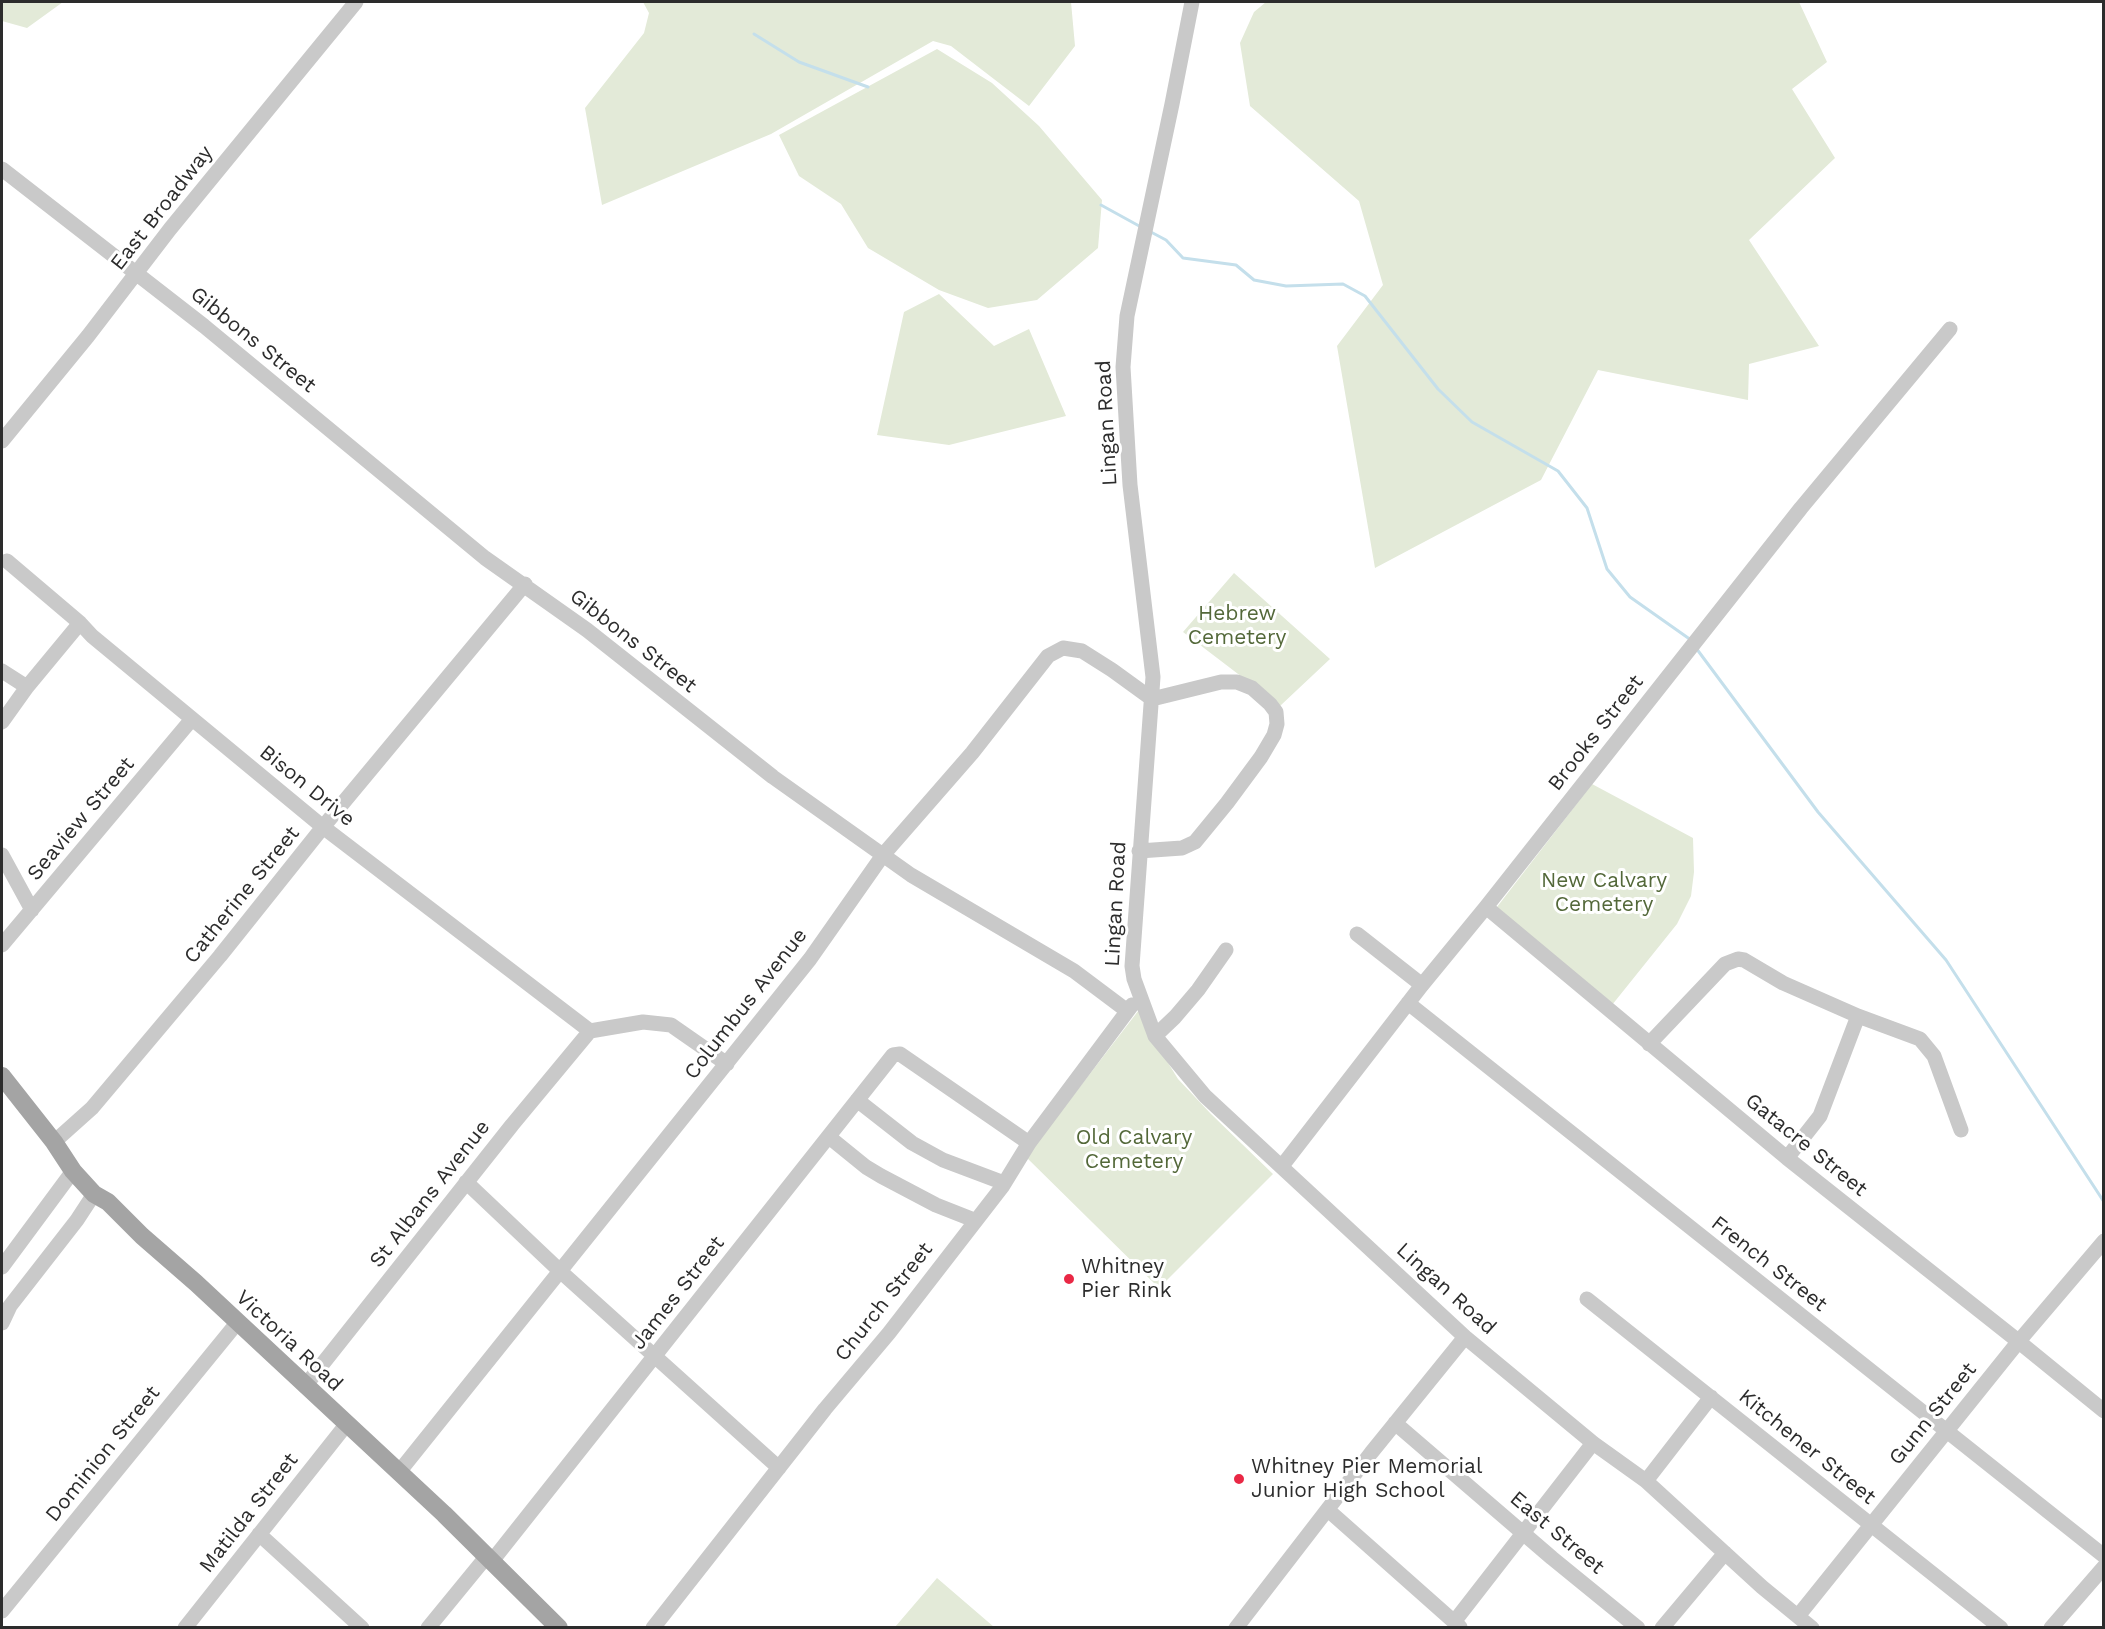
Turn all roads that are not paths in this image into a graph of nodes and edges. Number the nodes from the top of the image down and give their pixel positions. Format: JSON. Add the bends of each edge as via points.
{"nodes":[{"id":1,"x":356,"y":2,"type":"edge"},
{"id":2,"x":1192,"y":2,"type":"edge"},
{"id":3,"x":2,"y":169,"type":"edge"},
{"id":4,"x":137,"y":274,"type":"junction"},
{"id":5,"x":1950,"y":329,"type":"dead end"},
{"id":6,"x":2,"y":441,"type":"edge"},
{"id":7,"x":7,"y":561,"type":"dead end"},
{"id":8,"x":525,"y":584,"type":"junction"},
{"id":9,"x":80,"y":623,"type":"junction"},
{"id":10,"x":2,"y":671,"type":"edge"},
{"id":11,"x":27,"y":687,"type":"junction"},
{"id":12,"x":1152,"y":699,"type":"junction"},
{"id":13,"x":192,"y":719,"type":"junction"},
{"id":14,"x":2,"y":722,"type":"edge"},
{"id":15,"x":323,"y":827,"type":"junction"},
{"id":16,"x":1139,"y":851,"type":"junction"},
{"id":17,"x":2,"y":855,"type":"edge"},
{"id":18,"x":883,"y":855,"type":"junction"},
{"id":19,"x":1486,"y":907,"type":"junction"},
{"id":20,"x":32,"y":910,"type":"junction"},
{"id":21,"x":1357,"y":934,"type":"dead end"},
{"id":22,"x":2,"y":945,"type":"edge"},
{"id":23,"x":1226,"y":950,"type":"dead end"},
{"id":24,"x":1422,"y":985,"type":"junction"},
{"id":25,"x":1140,"y":996,"type":"junction"},
{"id":26,"x":1408,"y":1003,"type":"junction"},
{"id":27,"x":1126,"y":1010,"type":"junction"},
{"id":28,"x":1858,"y":1016,"type":"junction"},
{"id":29,"x":591,"y":1031,"type":"junction"},
{"id":30,"x":1155,"y":1036,"type":"junction"},
{"id":31,"x":1649,"y":1044,"type":"junction"},
{"id":32,"x":727,"y":1064,"type":"junction"},
{"id":33,"x":2,"y":1076,"type":"edge"},
{"id":34,"x":857,"y":1101,"type":"junction"},
{"id":35,"x":1961,"y":1130,"type":"dead end"},
{"id":36,"x":829,"y":1137,"type":"junction"},
{"id":37,"x":54,"y":1142,"type":"junction"},
{"id":38,"x":1029,"y":1143,"type":"junction"},
{"id":39,"x":1787,"y":1158,"type":"junction"},
{"id":40,"x":1282,"y":1166,"type":"junction"},
{"id":41,"x":74,"y":1171,"type":"junction"},
{"id":42,"x":466,"y":1182,"type":"junction"},
{"id":43,"x":1004,"y":1183,"type":"junction"},
{"id":44,"x":94,"y":1194,"type":"junction"},
{"id":45,"x":974,"y":1220,"type":"junction"},
{"id":46,"x":2103,"y":1241,"type":"edge"},
{"id":47,"x":4,"y":1259,"type":"edge"},
{"id":48,"x":560,"y":1271,"type":"junction"},
{"id":49,"x":1587,"y":1299,"type":"dead end"},
{"id":50,"x":2,"y":1323,"type":"edge"},
{"id":51,"x":237,"y":1323,"type":"junction"},
{"id":52,"x":1465,"y":1337,"type":"junction"},
{"id":53,"x":2019,"y":1341,"type":"junction"},
{"id":54,"x":655,"y":1356,"type":"junction"},
{"id":55,"x":305,"y":1386,"type":"junction"},
{"id":56,"x":1711,"y":1398,"type":"junction"},
{"id":57,"x":2103,"y":1411,"type":"edge"},
{"id":58,"x":1395,"y":1423,"type":"junction"},
{"id":59,"x":346,"y":1425,"type":"junction"},
{"id":60,"x":1947,"y":1431,"type":"junction"},
{"id":61,"x":1593,"y":1443,"type":"junction"},
{"id":62,"x":778,"y":1468,"type":"junction"},
{"id":63,"x":399,"y":1473,"type":"junction"},
{"id":64,"x":1646,"y":1481,"type":"junction"},
{"id":65,"x":1328,"y":1510,"type":"junction"},
{"id":66,"x":1871,"y":1524,"type":"junction"},
{"id":67,"x":1523,"y":1533,"type":"junction"},
{"id":68,"x":259,"y":1534,"type":"junction"},
{"id":69,"x":1725,"y":1553,"type":"junction"},
{"id":70,"x":2103,"y":1556,"type":"edge"},
{"id":71,"x":489,"y":1558,"type":"junction"},
{"id":72,"x":2103,"y":1567,"type":"edge"},
{"id":73,"x":2,"y":1611,"type":"edge"},
{"id":74,"x":1799,"y":1622,"type":"edge"},
{"id":75,"x":1457,"y":1625,"type":"edge"},
{"id":76,"x":185,"y":1628,"type":"edge"},
{"id":77,"x":362,"y":1628,"type":"edge"},
{"id":78,"x":428,"y":1628,"type":"edge"},
{"id":79,"x":559,"y":1628,"type":"edge"},
{"id":80,"x":653,"y":1628,"type":"edge"},
{"id":81,"x":1236,"y":1628,"type":"edge"},
{"id":82,"x":1638,"y":1628,"type":"edge"},
{"id":83,"x":1662,"y":1628,"type":"edge"},
{"id":84,"x":1812,"y":1628,"type":"edge"},
{"id":85,"x":2001,"y":1628,"type":"edge"},
{"id":86,"x":2051,"y":1628,"type":"edge"}],
"edges":[{"from":1,"to":4,"type":"street","name":"East Broadway"},
{"from":2,"to":12,"type":"street","name":"Lingan Road","via":[[1124,341],[1130,485],[1151,643]]},
{"from":3,"to":4,"type":"street","name":"Gibbons Street"},
{"from":4,"to":6,"type":"street","name":"East Broadway"},
{"from":4,"to":8,"type":"street","name":"Gibbons Street","via":[[454,534]]},
{"from":5,"to":19,"type":"street","name":"Brooks Street","via":[[1801,508]]},
{"from":7,"to":9,"type":"street","name":"Bison Drive"},
{"from":8,"to":15,"type":"street","name":"Catherine Street"},
{"from":8,"to":18,"type":"street","name":"Gibbons Street","via":[[773,777]]},
{"from":9,"to":11,"type":"street"},
{"from":9,"to":13,"type":"street","name":"Bison Drive"},
{"from":10,"to":11,"type":"street"},
{"from":11,"to":14,"type":"street"},
{"from":12,"to":16,"type":"street","name":"Lingan Road"},
{"from":12,"to":16,"type":"street","via":[[1221,682],[1237,682],[1252,688],[1270,704],[1276,712],[1277,724],[1261,756],[1195,842],[1182,848]]},
{"from":12,"to":18,"type":"street","name":"Columbus Avenue","via":[[1082,651],[1055,651]]},
{"from":13,"to":15,"type":"street","name":"Bison Drive"},
{"from":13,"to":20,"type":"street","name":"Seaview Street"},
{"from":15,"to":29,"type":"street","name":"Bison Drive"},
{"from":15,"to":37,"type":"street","name":"Catherine Street","via":[[92,1108]]},
{"from":16,"to":25,"type":"street","name":"Lingan Road","via":[[1131,966]]},
{"from":17,"to":20,"type":"street"},
{"from":18,"to":27,"type":"street","name":"Gibbons Street","via":[[959,905],[1074,971]]},
{"from":18,"to":32,"type":"street","name":"Columbus Avenue","via":[[810,959]]},
{"from":19,"to":24,"type":"street","name":"Brooks Street"},
{"from":19,"to":31,"type":"street","name":"Gatacre Street"},
{"from":20,"to":22,"type":"street","name":"Seaview Street"},
{"from":21,"to":24,"type":"street"},
{"from":23,"to":30,"type":"street","via":[[1198,990]]},
{"from":24,"to":26,"type":"street","name":"Brooks Street"},
{"from":25,"to":27,"type":"street","name":"Church Street"},
{"from":25,"to":30,"type":"street","name":"Lingan Road"},
{"from":26,"to":40,"type":"street","name":"Brooks Street"},
{"from":26,"to":60,"type":"street","name":"French Street"},
{"from":27,"to":38,"type":"street","name":"Church Street"},
{"from":28,"to":31,"type":"street","via":[[1738,959],[1720,968]]},
{"from":28,"to":35,"type":"street","via":[[1920,1039],[1927,1046]]},
{"from":28,"to":39,"type":"street","via":[[1820,1116]]},
{"from":29,"to":32,"type":"street","via":[[643,1022],[671,1025]]},
{"from":29,"to":42,"type":"street","name":"St Albans Avenue"},
{"from":30,"to":40,"type":"street","name":"Lingan Road","via":[[1205,1096]]},
{"from":31,"to":39,"type":"street","name":"Gatacre Street"},
{"from":32,"to":48,"type":"street","name":"Columbus Avenue"},
{"from":33,"to":37,"type":"main road","name":"Victoria Road"},
{"from":34,"to":36,"type":"street","name":"James Street"},
{"from":34,"to":38,"type":"street","name":"James Street","via":[[891,1056],[902,1055]]},
{"from":34,"to":43,"type":"street","via":[[912,1143],[943,1160]]},
{"from":36,"to":45,"type":"street","via":[[881,1176]]},
{"from":36,"to":54,"type":"street","name":"James Street"},
{"from":37,"to":41,"type":"main road","name":"Victoria Road"},
{"from":38,"to":43,"type":"street","name":"Church Street"},
{"from":39,"to":53,"type":"street","name":"Gatacre Street"},
{"from":40,"to":52,"type":"street","name":"Lingan Road"},
{"from":41,"to":44,"type":"main road","name":"Victoria Road"},
{"from":41,"to":47,"type":"street"},
{"from":42,"to":48,"type":"street"},
{"from":42,"to":55,"type":"street","name":"St Albans Avenue"},
{"from":43,"to":45,"type":"street","name":"Church Street"},
{"from":44,"to":50,"type":"street","via":[[10,1306]]},
{"from":44,"to":51,"type":"main road","name":"Victoria Road","via":[[108,1202]]},
{"from":45,"to":62,"type":"street","name":"Church Street","via":[[889,1333]]},
{"from":46,"to":53,"type":"street","name":"Gunn Street"},
{"from":48,"to":54,"type":"street"},
{"from":48,"to":63,"type":"street","name":"Columbus Avenue"},
{"from":49,"to":56,"type":"street","name":"Kitchener Street"},
{"from":51,"to":55,"type":"main road","name":"Victoria Road"},
{"from":51,"to":73,"type":"street","name":"Dominion Street"},
{"from":52,"to":58,"type":"street"},
{"from":52,"to":61,"type":"street","name":"Lingan Road"},
{"from":53,"to":57,"type":"street","name":"Gatacre Street"},
{"from":53,"to":60,"type":"street","name":"Gunn Street"},
{"from":54,"to":62,"type":"street"},
{"from":54,"to":71,"type":"street","name":"James Street"},
{"from":55,"to":59,"type":"main road","name":"Victoria Road"},
{"from":56,"to":64,"type":"street"},
{"from":56,"to":66,"type":"street","name":"Kitchener Street"},
{"from":58,"to":65,"type":"street"},
{"from":58,"to":67,"type":"street","name":"East Street"},
{"from":59,"to":63,"type":"main road","name":"Victoria Road"},
{"from":59,"to":68,"type":"street","name":"Matilda Street"},
{"from":60,"to":66,"type":"street","name":"Gunn Street"},
{"from":60,"to":70,"type":"street","name":"French Street"},
{"from":61,"to":64,"type":"street","name":"Lingan Road"},
{"from":61,"to":67,"type":"street"},
{"from":62,"to":80,"type":"street","name":"Church Street"},
{"from":63,"to":71,"type":"main road","name":"Victoria Road"},
{"from":64,"to":69,"type":"street","name":"Lingan Road"},
{"from":65,"to":75,"type":"street"},
{"from":65,"to":81,"type":"street"},
{"from":66,"to":74,"type":"street","name":"Gunn Street"},
{"from":66,"to":85,"type":"street","name":"Kitchener Street"},
{"from":67,"to":75,"type":"street"},
{"from":67,"to":82,"type":"street","name":"East Street"},
{"from":68,"to":76,"type":"street","name":"Matilda Street"},
{"from":68,"to":77,"type":"street"},
{"from":69,"to":74,"type":"street","name":"Lingan Road"},
{"from":69,"to":83,"type":"street"},
{"from":71,"to":78,"type":"street","name":"James Street"},
{"from":71,"to":79,"type":"main road","name":"Victoria Road"},
{"from":72,"to":86,"type":"street"},
{"from":74,"to":84,"type":"street","name":"Lingan Road"}]}
